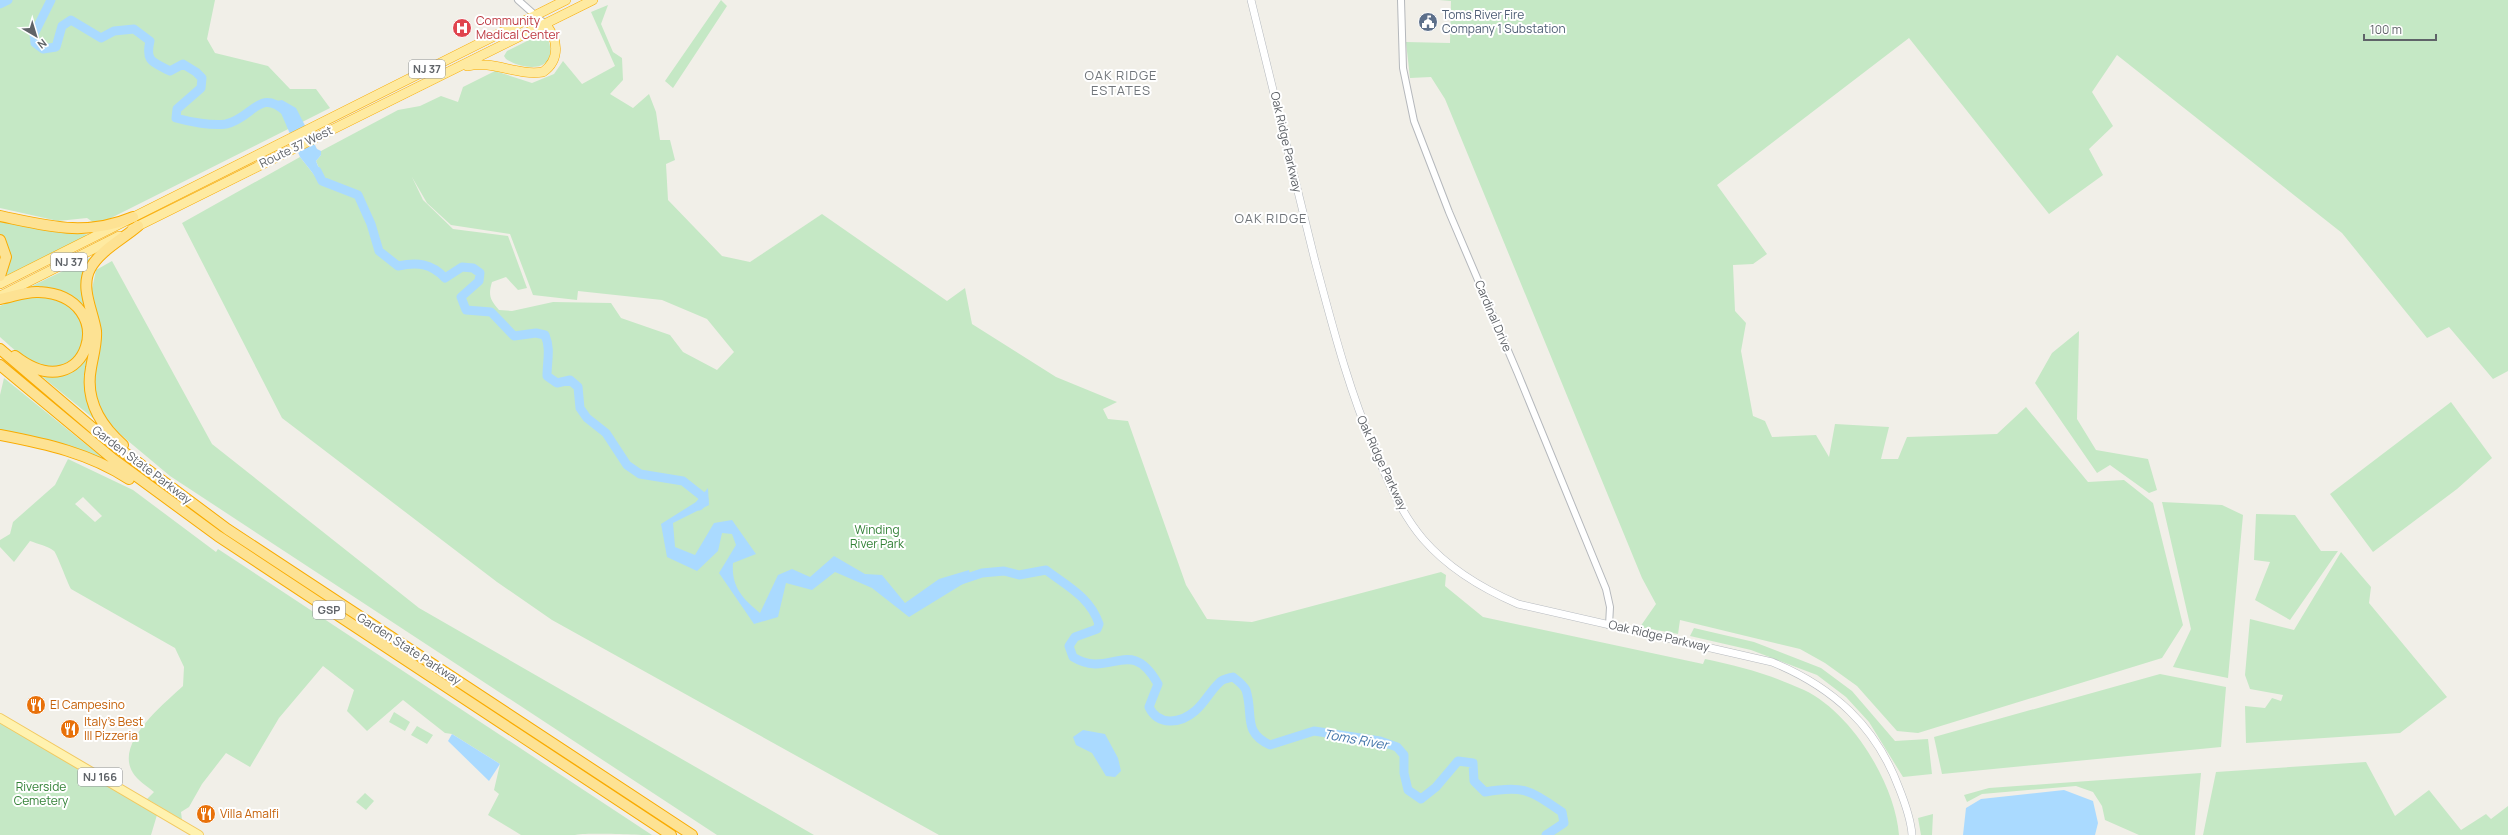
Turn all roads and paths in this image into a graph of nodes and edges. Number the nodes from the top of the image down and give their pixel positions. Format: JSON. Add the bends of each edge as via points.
{"nodes":[{"id":1,"x":518,"y":0,"type":"edge"},
{"id":2,"x":566,"y":0,"type":"edge"},
{"id":3,"x":593,"y":0,"type":"edge"},
{"id":4,"x":1252,"y":0,"type":"edge"},
{"id":5,"x":1401,"y":0,"type":"edge"},
{"id":6,"x":536,"y":15,"type":"junction"},
{"id":7,"x":545,"y":24,"type":"junction"},
{"id":8,"x":442,"y":75,"type":"junction"},
{"id":9,"x":321,"y":129,"type":"junction"},
{"id":10,"x":284,"y":147,"type":"junction"},
{"id":11,"x":0,"y":216,"type":"edge"},
{"id":12,"x":133,"y":217,"type":"junction"},
{"id":13,"x":138,"y":226,"type":"junction"},
{"id":14,"x":0,"y":240,"type":"edge"},
{"id":15,"x":0,"y":276,"type":"edge"},
{"id":16,"x":0,"y":284,"type":"edge"},
{"id":17,"x":0,"y":298,"type":"edge"},
{"id":18,"x":0,"y":343,"type":"edge"},
{"id":19,"x":0,"y":349,"type":"edge"},
{"id":20,"x":0,"y":365,"type":"edge"},
{"id":21,"x":0,"y":435,"type":"edge"},
{"id":22,"x":218,"y":522,"type":"junction"},
{"id":23,"x":276,"y":576,"type":"junction"},
{"id":24,"x":1609,"y":625,"type":"junction"},
{"id":25,"x":0,"y":718,"type":"edge"},
{"id":26,"x":199,"y":835,"type":"edge"},
{"id":27,"x":671,"y":835,"type":"edge"},
{"id":28,"x":692,"y":835,"type":"edge"},
{"id":29,"x":1912,"y":835,"type":"edge"}],
"edges":[{"from":1,"to":6,"type":"street"},
{"from":2,"to":6,"type":"highway","name":"Route 37 West","number":"NJ 37"},
{"from":3,"to":7,"type":"highway","name":"Route 37 West","number":"NJ 37"},
{"from":4,"to":24,"type":"main road","name":"Oak Ridge Parkway","via":[[1301,207],[1343,364],[1360,416],[1397,501],[1423,539],[1442,558],[1490,592],[1544,612]]},
{"from":5,"to":24,"type":"street","name":"Cardinal Drive","via":[[1403,68],[1414,121],[1449,212],[1606,589],[1610,607]]},
{"from":6,"to":7,"type":"street"},
{"from":6,"to":9,"type":"highway","name":"Route 37 West","number":"NJ 37"},
{"from":7,"to":8,"type":"highway","name":"Route 37 West","number":"NJ 37"},
{"from":7,"to":8,"type":"highway","via":[[552,35],[556,51],[554,61],[543,72],[520,72],[486,63],[467,66]]},
{"from":8,"to":9,"type":"highway","name":"Route 37 West","number":"NJ 37"},
{"from":9,"to":10,"type":"highway","name":"Route 37 West","number":"NJ 37"},
{"from":10,"to":12,"type":"highway","name":"Route 37 West","number":"NJ 37"},
{"from":10,"to":13,"type":"highway","name":"Route 37 West","number":"NJ 37"},
{"from":11,"to":12,"type":"highway","via":[[77,229],[104,227]]},
{"from":12,"to":16,"type":"highway","name":"Route 37 West","number":"NJ 37"},
{"from":13,"to":17,"type":"highway","name":"Route 37 West","number":"NJ 37"},
{"from":13,"to":22,"type":"highway","via":[[100,256],[87,276],[87,291],[96,335],[89,379],[90,399],[99,416],[119,441]]},
{"from":14,"to":15,"type":"highway","via":[[6,257]]},
{"from":17,"to":18,"type":"highway","via":[[35,292],[60,297],[82,315],[89,338],[87,348],[78,362],[56,371],[32,366]]},
{"from":19,"to":22,"type":"highway","name":"Garden State Parkway","number":"GSP","via":[[101,435]]},
{"from":20,"to":23,"type":"highway","name":"Garden State Parkway","number":"GSP","via":[[131,473]]},
{"from":21,"to":23,"type":"highway","via":[[62,447],[101,462]]},
{"from":22,"to":28,"type":"highway","name":"Garden State Parkway","number":"GSP"},
{"from":23,"to":27,"type":"highway","name":"Garden State Parkway","number":"GSP"},
{"from":24,"to":29,"type":"main road","name":"Oak Ridge Parkway","via":[[1772,662],[1821,686],[1841,702],[1880,747],[1906,804]]},
{"from":25,"to":26,"type":"main road","number":"NJ 166"}]}
